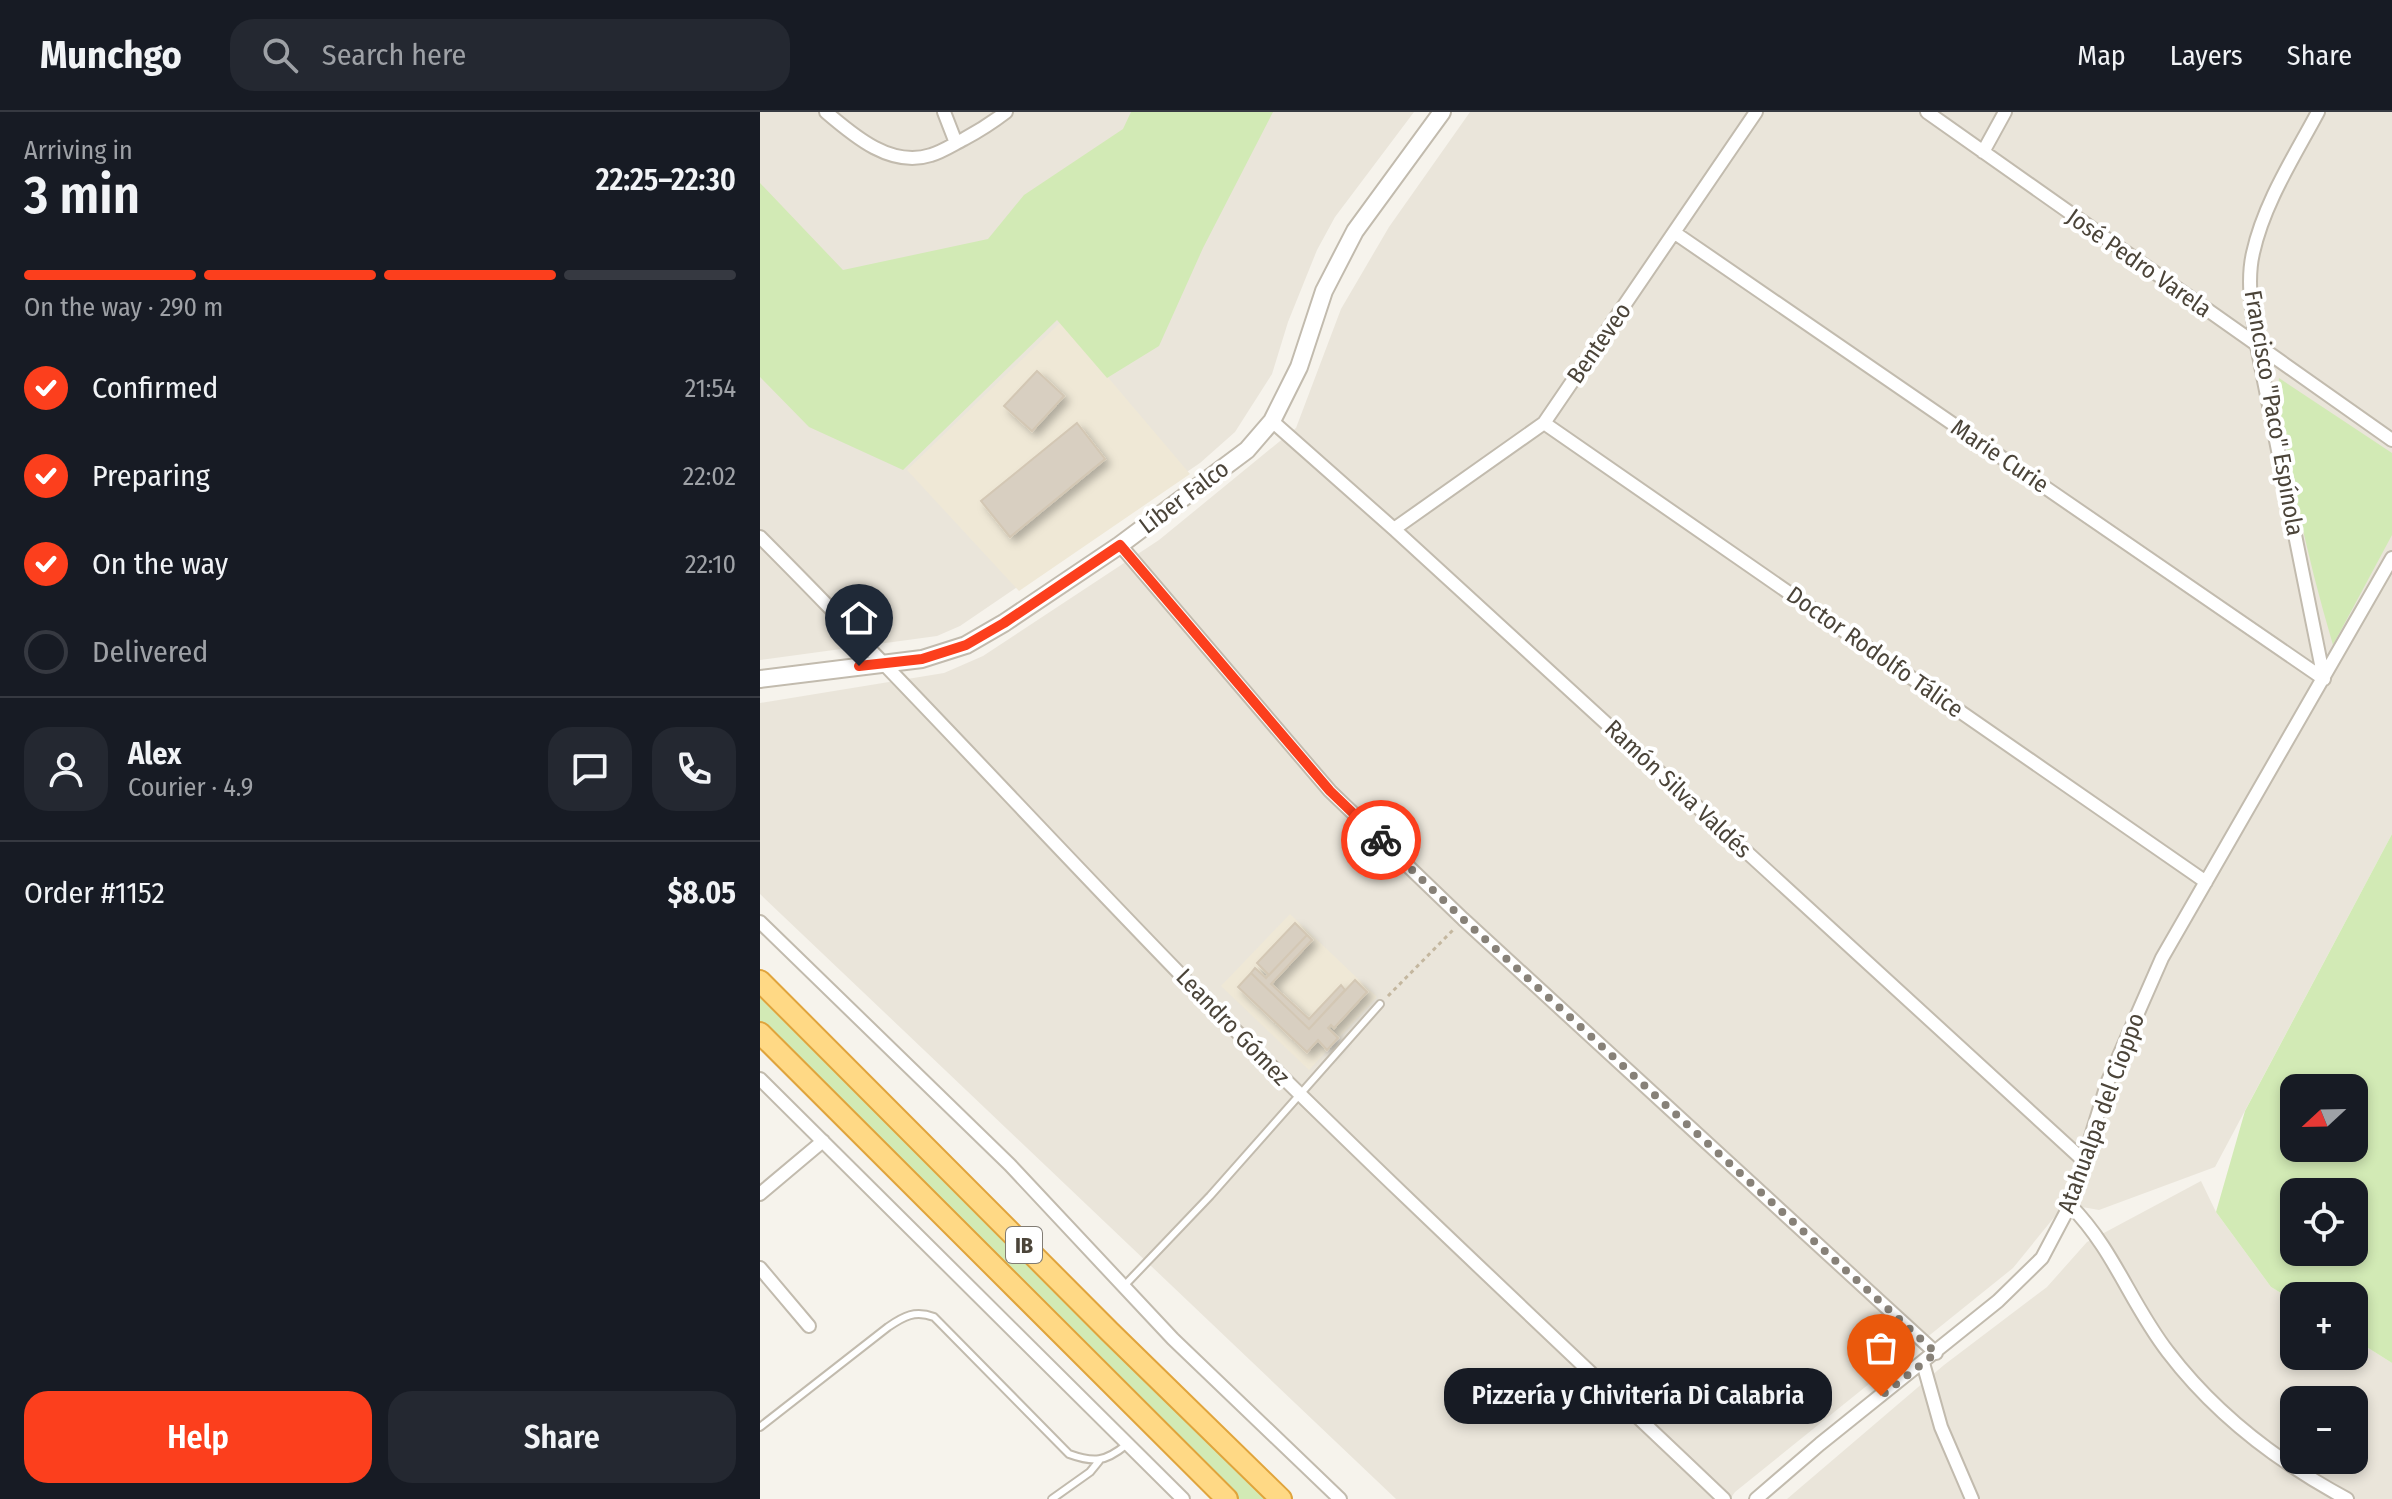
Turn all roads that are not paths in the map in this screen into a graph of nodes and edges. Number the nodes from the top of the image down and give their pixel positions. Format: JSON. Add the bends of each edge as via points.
{"nodes":[{"id":1,"x":826,"y":112,"type":"edge"},
{"id":2,"x":944,"y":112,"type":"edge"},
{"id":3,"x":1006,"y":112,"type":"edge"},
{"id":4,"x":1442,"y":112,"type":"edge"},
{"id":5,"x":1756,"y":112,"type":"edge"},
{"id":6,"x":1927,"y":112,"type":"edge"},
{"id":7,"x":2005,"y":112,"type":"edge"},
{"id":8,"x":2318,"y":112,"type":"edge"},
{"id":9,"x":956,"y":143,"type":"junction"},
{"id":10,"x":1983,"y":152,"type":"junction"},
{"id":11,"x":1675,"y":233,"type":"junction"},
{"id":12,"x":2257,"y":346,"type":"junction"},
{"id":13,"x":1272,"y":421,"type":"junction"},
{"id":14,"x":1544,"y":423,"type":"junction"},
{"id":15,"x":2392,"y":440,"type":"edge"},
{"id":16,"x":1394,"y":529,"type":"junction"},
{"id":17,"x":760,"y":537,"type":"edge"},
{"id":18,"x":1120,"y":545,"type":"junction"},
{"id":19,"x":2392,"y":558,"type":"edge"},
{"id":20,"x":887,"y":664,"type":"junction"},
{"id":21,"x":760,"y":679,"type":"edge"},
{"id":22,"x":2324,"y":679,"type":"junction"},
{"id":23,"x":2206,"y":882,"type":"junction"},
{"id":24,"x":760,"y":922,"type":"edge"},
{"id":25,"x":760,"y":981,"type":"edge"},
{"id":26,"x":1380,"y":1004,"type":"road end"},
{"id":27,"x":760,"y":1033,"type":"edge"},
{"id":28,"x":760,"y":1079,"type":"edge"},
{"id":29,"x":1301,"y":1095,"type":"junction"},
{"id":30,"x":823,"y":1141,"type":"junction"},
{"id":31,"x":2083,"y":1160,"type":"junction"},
{"id":32,"x":760,"y":1194,"type":"edge"},
{"id":33,"x":2070,"y":1205,"type":"junction"},
{"id":34,"x":760,"y":1268,"type":"edge"},
{"id":35,"x":1124,"y":1286,"type":"junction"},
{"id":36,"x":809,"y":1326,"type":"dead end"},
{"id":37,"x":1936,"y":1353,"type":"junction"},
{"id":38,"x":1923,"y":1363,"type":"junction"},
{"id":39,"x":760,"y":1427,"type":"edge"},
{"id":40,"x":1126,"y":1445,"type":"junction"},
{"id":41,"x":1099,"y":1461,"type":"junction"},
{"id":42,"x":1052,"y":1499,"type":"edge"},
{"id":43,"x":1183,"y":1499,"type":"edge"},
{"id":44,"x":1227,"y":1499,"type":"edge"},
{"id":45,"x":1281,"y":1499,"type":"edge"},
{"id":46,"x":1340,"y":1499,"type":"edge"},
{"id":47,"x":1724,"y":1499,"type":"edge"},
{"id":48,"x":1756,"y":1499,"type":"edge"},
{"id":49,"x":1972,"y":1499,"type":"edge"},
{"id":50,"x":2347,"y":1499,"type":"edge"}],
"edges":[{"from":1,"to":9,"type":"street","via":[[862,141],[900,157],[930,156]]},
{"from":2,"to":9,"type":"street"},
{"from":3,"to":9,"type":"street"},
{"from":4,"to":13,"type":"street","name":"Líber Falco","via":[[1355,231],[1324,291],[1299,367]]},
{"from":5,"to":11,"type":"street","name":"Benteveo"},
{"from":6,"to":10,"type":"street","name":"José Pedro Varela"},
{"from":7,"to":10,"type":"street"},
{"from":8,"to":12,"type":"street","name":"Francisco \"Paco\" Espínola","via":[[2265,212],[2252,255],[2250,292]]},
{"from":10,"to":12,"type":"street","name":"José Pedro Varela"},
{"from":11,"to":14,"type":"street","name":"Benteveo"},
{"from":11,"to":22,"type":"street","name":"Marie Curie"},
{"from":12,"to":15,"type":"street","name":"José Pedro Varela"},
{"from":12,"to":22,"type":"street","name":"Francisco \"Paco\" Espínola"},
{"from":13,"to":16,"type":"street","name":"Ramón Silva Valdés"},
{"from":13,"to":18,"type":"street","name":"Líber Falco","via":[[1247,450]]},
{"from":14,"to":16,"type":"street","name":"Benteveo"},
{"from":14,"to":23,"type":"street","name":"Doctor Rodolfo Tálice"},
{"from":16,"to":31,"type":"street","name":"Ramón Silva Valdés"},
{"from":17,"to":20,"type":"street","name":"Leandro Gómez"},
{"from":18,"to":20,"type":"street","name":"Líber Falco","via":[[966,645]]},
{"from":18,"to":37,"type":"street","via":[[1330,791]]},
{"from":19,"to":22,"type":"street","name":"Atahualpa del Cioppo"},
{"from":20,"to":21,"type":"street","name":"Líber Falco"},
{"from":20,"to":29,"type":"street","name":"Leandro Gómez"},
{"from":22,"to":23,"type":"street","name":"Atahualpa del Cioppo"},
{"from":23,"to":31,"type":"street","name":"Atahualpa del Cioppo","via":[[2132,1021]]},
{"from":24,"to":35,"type":"street","via":[[1010,1165]]},
{"from":25,"to":45,"type":"highway","number":"IB"},
{"from":26,"to":29,"type":"lane"},
{"from":27,"to":44,"type":"highway","number":"IB"},
{"from":28,"to":30,"type":"street"},
{"from":29,"to":35,"type":"lane"},
{"from":29,"to":47,"type":"street","name":"Leandro Gómez"},
{"from":30,"to":32,"type":"street"},
{"from":30,"to":40,"type":"street"},
{"from":31,"to":33,"type":"street","name":"Atahualpa del Cioppo"},
{"from":33,"to":37,"type":"street","name":"Atahualpa del Cioppo","via":[[2042,1258]]},
{"from":33,"to":50,"type":"street","via":[[2093,1228],[2168,1352],[2203,1393],[2276,1456]]},
{"from":34,"to":36,"type":"street"},
{"from":35,"to":46,"type":"street"},
{"from":37,"to":38,"type":"street","name":"Atahualpa del Cioppo"},
{"from":38,"to":48,"type":"street","name":"Atahualpa del Cioppo"},
{"from":38,"to":49,"type":"street","via":[[1941,1427]]},
{"from":39,"to":41,"type":"lane","via":[[888,1327],[921,1312],[934,1317],[1069,1454]]},
{"from":40,"to":41,"type":"lane"},
{"from":40,"to":43,"type":"street"},
{"from":41,"to":42,"type":"lane"}]}
